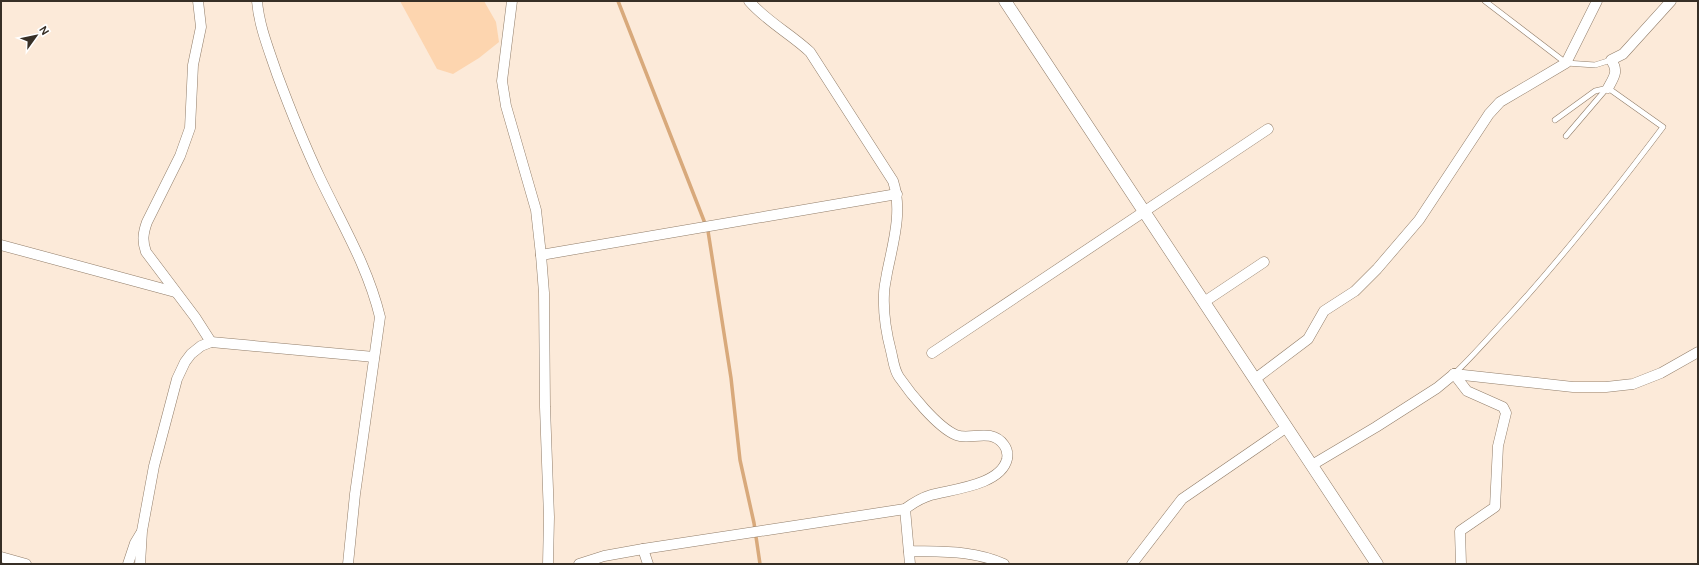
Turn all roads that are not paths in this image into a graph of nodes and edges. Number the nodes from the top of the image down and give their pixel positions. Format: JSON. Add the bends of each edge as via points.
{"nodes":[{"id":1,"x":198,"y":1,"type":"edge"},
{"id":2,"x":257,"y":1,"type":"edge"},
{"id":3,"x":512,"y":1,"type":"edge"},
{"id":4,"x":749,"y":1,"type":"edge"},
{"id":5,"x":1005,"y":1,"type":"edge"},
{"id":6,"x":1485,"y":1,"type":"edge"},
{"id":7,"x":1597,"y":1,"type":"edge"},
{"id":8,"x":1671,"y":1,"type":"edge"},
{"id":9,"x":1611,"y":60,"type":"junction"},
{"id":10,"x":1566,"y":63,"type":"junction"},
{"id":11,"x":1608,"y":88,"type":"junction"},
{"id":12,"x":1555,"y":120,"type":"dead end"},
{"id":13,"x":1268,"y":129,"type":"dead end"},
{"id":14,"x":1566,"y":136,"type":"dead end"},
{"id":15,"x":897,"y":194,"type":"junction"},
{"id":16,"x":1144,"y":212,"type":"junction"},
{"id":17,"x":1,"y":245,"type":"edge"},
{"id":18,"x":541,"y":255,"type":"junction"},
{"id":19,"x":1264,"y":262,"type":"dead end"},
{"id":20,"x":175,"y":292,"type":"junction"},
{"id":21,"x":1204,"y":302,"type":"junction"},
{"id":22,"x":211,"y":342,"type":"junction"},
{"id":23,"x":1698,"y":352,"type":"edge"},
{"id":24,"x":932,"y":353,"type":"dead end"},
{"id":25,"x":374,"y":357,"type":"junction"},
{"id":26,"x":1454,"y":374,"type":"junction"},
{"id":27,"x":1255,"y":379,"type":"junction"},
{"id":28,"x":1287,"y":428,"type":"junction"},
{"id":29,"x":1312,"y":465,"type":"junction"},
{"id":30,"x":905,"y":509,"type":"junction"},
{"id":31,"x":142,"y":531,"type":"junction"},
{"id":32,"x":643,"y":549,"type":"junction"},
{"id":33,"x":909,"y":551,"type":"junction"},
{"id":34,"x":1,"y":558,"type":"edge"},
{"id":35,"x":26,"y":564,"type":"edge"},
{"id":36,"x":128,"y":564,"type":"edge"},
{"id":37,"x":140,"y":564,"type":"edge"},
{"id":38,"x":348,"y":564,"type":"edge"},
{"id":39,"x":548,"y":564,"type":"edge"},
{"id":40,"x":579,"y":564,"type":"edge"},
{"id":41,"x":648,"y":564,"type":"edge"},
{"id":42,"x":910,"y":564,"type":"edge"},
{"id":43,"x":1004,"y":564,"type":"edge"},
{"id":44,"x":1132,"y":564,"type":"edge"},
{"id":45,"x":1377,"y":564,"type":"edge"},
{"id":46,"x":1461,"y":564,"type":"edge"}],
"edges":[{"from":1,"to":20,"type":"street","via":[[201,27],[193,65],[190,128],[180,156],[143,233],[146,252]]},
{"from":2,"to":25,"type":"street","via":[[262,32],[292,115],[360,259],[374,295],[380,317]]},
{"from":3,"to":18,"type":"street","via":[[502,81],[506,106],[536,210]]},
{"from":4,"to":15,"type":"street","via":[[810,52],[893,181]]},
{"from":5,"to":16,"type":"street"},
{"from":6,"to":10,"type":"lane"},
{"from":7,"to":10,"type":"street"},
{"from":8,"to":9,"type":"street","via":[[1623,54]]},
{"from":9,"to":10,"type":"lane","via":[[1595,66]]},
{"from":9,"to":11,"type":"street","via":[[1616,67],[1616,74]]},
{"from":10,"to":27,"type":"street","via":[[1500,102],[1419,220],[1378,269],[1355,291],[1324,310],[1308,339]]},
{"from":11,"to":12,"type":"lane","via":[[1595,91]]},
{"from":11,"to":14,"type":"lane"},
{"from":11,"to":26,"type":"lane","via":[[1663,126],[1563,254]]},
{"from":13,"to":16,"type":"street"},
{"from":15,"to":18,"type":"street"},
{"from":15,"to":30,"type":"street","via":[[898,212],[884,293],[885,330],[898,375],[933,419],[956,435],[990,436],[1000,440],[1007,449],[1004,467],[983,482],[931,495],[914,501]]},
{"from":16,"to":21,"type":"street"},
{"from":16,"to":24,"type":"street"},
{"from":17,"to":20,"type":"street"},
{"from":18,"to":39,"type":"street","via":[[544,293]]},
{"from":19,"to":21,"type":"street"},
{"from":20,"to":22,"type":"street"},
{"from":21,"to":27,"type":"street"},
{"from":22,"to":25,"type":"street"},
{"from":22,"to":31,"type":"street","via":[[191,354],[177,379],[154,466]]},
{"from":23,"to":26,"type":"street","via":[[1661,373],[1633,384],[1606,387],[1572,387]]},
{"from":25,"to":38,"type":"street"},
{"from":26,"to":29,"type":"street","via":[[1437,388]]},
{"from":26,"to":46,"type":"street","via":[[1467,391],[1503,407],[1506,413],[1498,446],[1495,507],[1460,531]]},
{"from":27,"to":28,"type":"street"},
{"from":28,"to":29,"type":"street"},
{"from":28,"to":44,"type":"street","via":[[1182,499]]},
{"from":29,"to":45,"type":"street"},
{"from":30,"to":32,"type":"street"},
{"from":30,"to":33,"type":"street"},
{"from":31,"to":36,"type":"street"},
{"from":31,"to":37,"type":"street"},
{"from":32,"to":40,"type":"street","via":[[604,556]]},
{"from":32,"to":41,"type":"street"},
{"from":33,"to":42,"type":"street"},
{"from":33,"to":43,"type":"street","via":[[970,553]]},
{"from":34,"to":35,"type":"street"}]}
